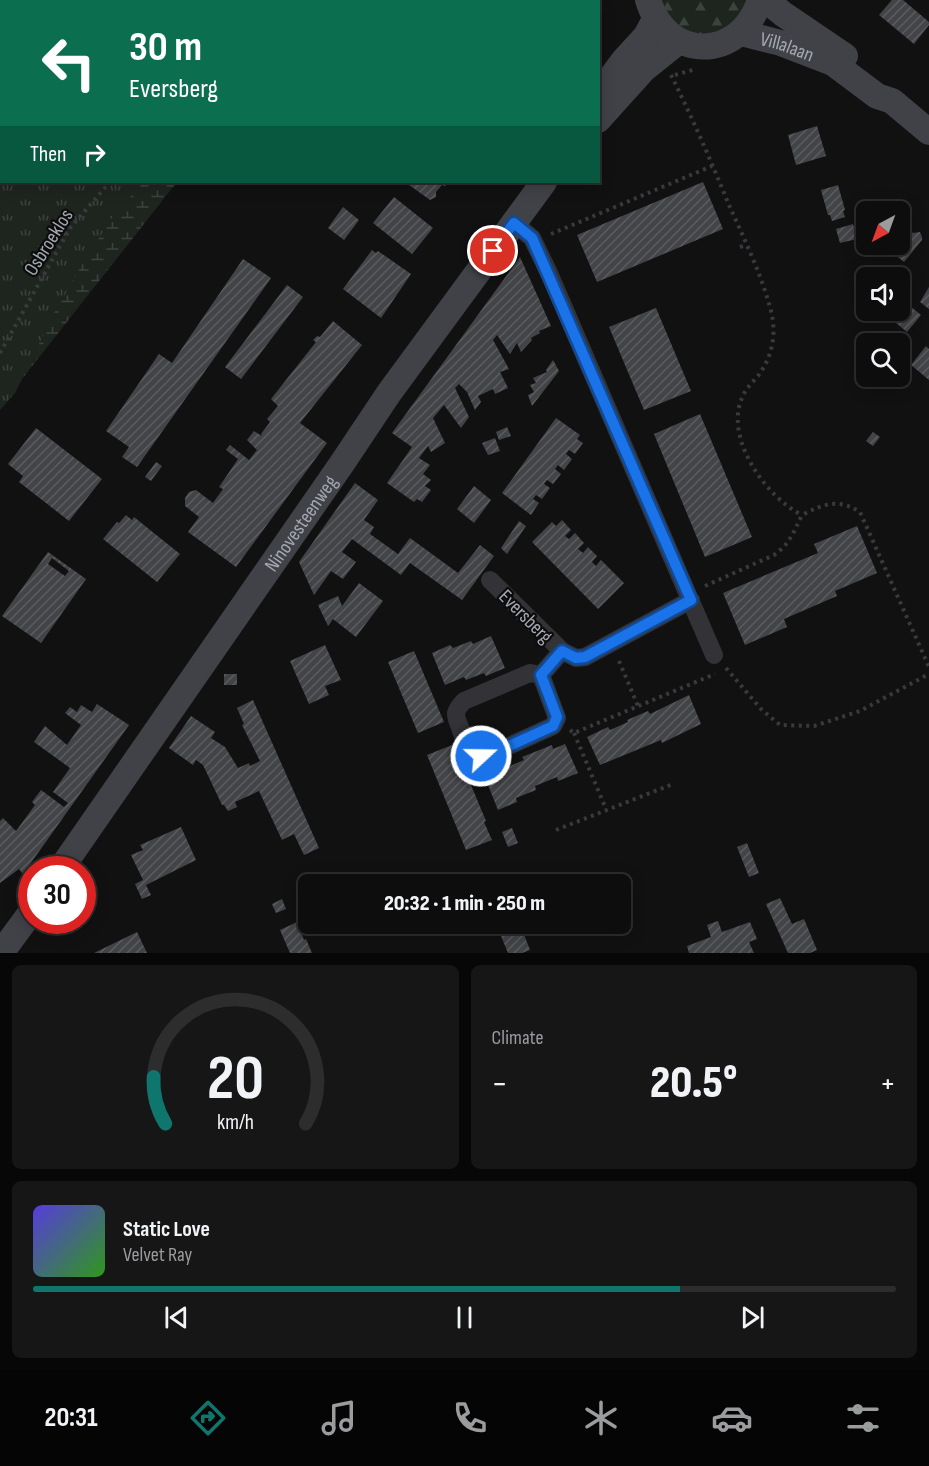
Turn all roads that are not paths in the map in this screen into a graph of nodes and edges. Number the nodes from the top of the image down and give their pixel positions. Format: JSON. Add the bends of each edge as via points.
{"nodes":[{"id":1,"x":760,"y":0,"type":"edge"},
{"id":2,"x":766,"y":0,"type":"edge"},
{"id":3,"x":651,"y":9,"type":"edge"},
{"id":4,"x":741,"y":33,"type":"junction"},
{"id":5,"x":679,"y":41,"type":"junction"},
{"id":6,"x":836,"y":57,"type":"junction"},
{"id":7,"x":600,"y":92,"type":"edge"},
{"id":8,"x":600,"y":118,"type":"edge"},
{"id":9,"x":929,"y":132,"type":"edge"},
{"id":10,"x":543,"y":183,"type":"edge"},
{"id":11,"x":514,"y":223,"type":"junction"},
{"id":12,"x":490,"y":580,"type":"dead end"},
{"id":13,"x":689,"y":597,"type":"junction"},
{"id":14,"x":562,"y":651,"type":"junction"},
{"id":15,"x":714,"y":655,"type":"road end"},
{"id":16,"x":541,"y":675,"type":"junction"},
{"id":17,"x":70,"y":856,"type":"edge"},
{"id":18,"x":18,"y":931,"type":"edge"},
{"id":19,"x":2,"y":953,"type":"edge"}],
"edges":[{"from":1,"to":4,"type":"main road","via":[[755,16]]},
{"from":2,"to":6,"type":"main road","name":"Villalaan"},
{"from":3,"to":5,"type":"main road","via":[[665,32]]},
{"from":3,"to":7,"type":"main road","via":[[646,36]]},
{"from":4,"to":5,"type":"main road","via":[[712,46]]},
{"from":4,"to":6,"type":"main road","name":"Villalaan"},
{"from":5,"to":8,"type":"main road","via":[[644,69]]},
{"from":6,"to":9,"type":"main road","name":"Villalaan","via":[[884,87],[892,101]]},
{"from":10,"to":11,"type":"main road","name":"Ninovesteenweg"},
{"from":11,"to":13,"type":"street","via":[[534,241]]},
{"from":11,"to":17,"type":"main road","name":"Ninovesteenweg","via":[[389,393]]},
{"from":12,"to":14,"type":"street","name":"Eversberg"},
{"from":13,"to":14,"type":"street","name":"Eversberg","via":[[585,657],[576,658]]},
{"from":13,"to":15,"type":"street"},
{"from":14,"to":16,"type":"street","name":"Eversberg"},
{"from":16,"to":16,"type":"street","name":"Eversberg","via":[[530,673],[464,701],[456,713],[470,751],[487,756],[553,726],[557,717]]},
{"from":18,"to":19,"type":"main road"}]}
